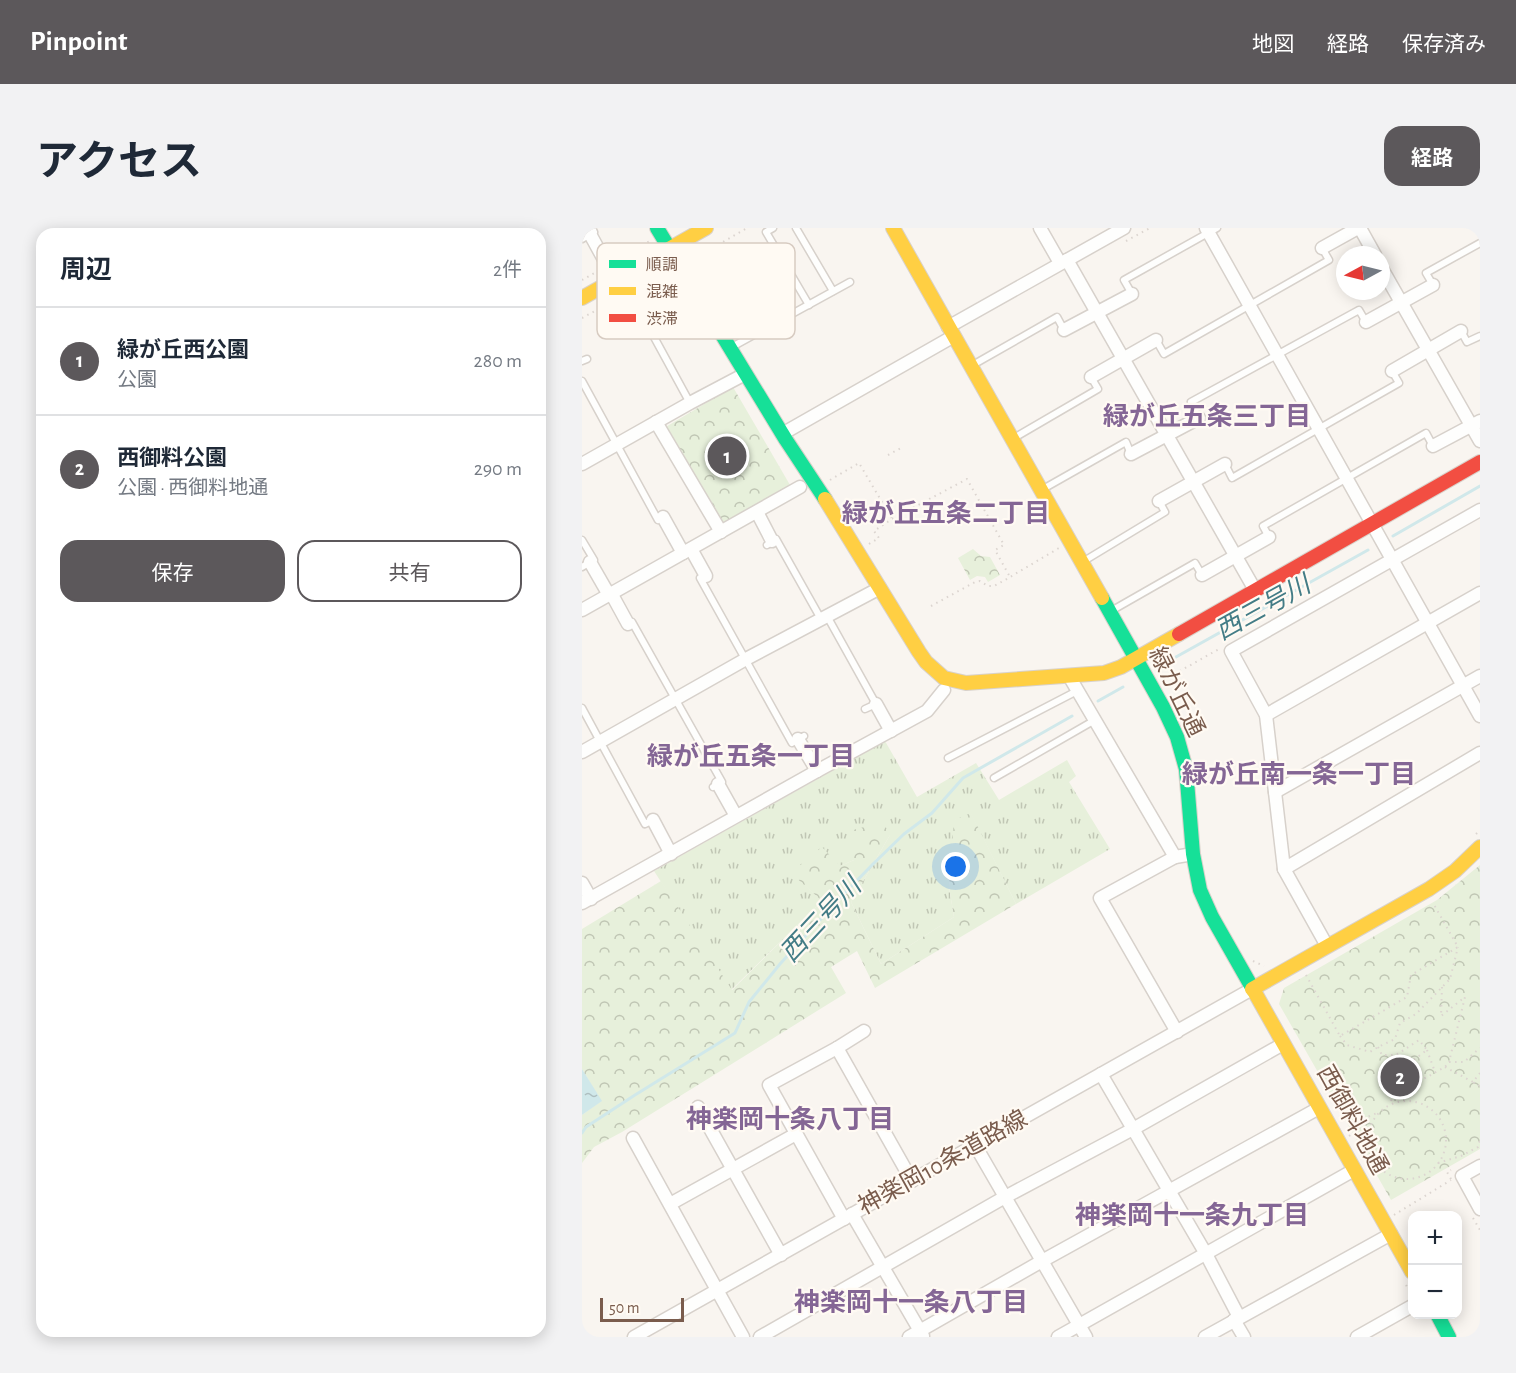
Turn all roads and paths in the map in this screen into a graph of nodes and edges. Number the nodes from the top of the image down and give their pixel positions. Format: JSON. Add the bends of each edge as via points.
{"nodes":[{"id":1,"x":706,"y":228,"type":"edge"},
{"id":2,"x":747,"y":228,"type":"edge"},
{"id":3,"x":773,"y":228,"type":"edge"},
{"id":4,"x":796,"y":228,"type":"edge"},
{"id":5,"x":893,"y":228,"type":"edge"},
{"id":6,"x":1040,"y":228,"type":"edge"},
{"id":7,"x":1124,"y":228,"type":"edge"},
{"id":8,"x":1359,"y":228,"type":"edge"},
{"id":9,"x":1210,"y":230,"type":"edge"},
{"id":10,"x":659,"y":231,"type":"edge"},
{"id":11,"x":588,"y":234,"type":"edge"},
{"id":12,"x":641,"y":243,"type":"edge"},
{"id":13,"x":680,"y":243,"type":"edge"},
{"id":14,"x":721,"y":243,"type":"edge"},
{"id":15,"x":773,"y":243,"type":"edge"},
{"id":16,"x":1480,"y":243,"type":"edge"},
{"id":17,"x":1370,"y":246,"type":"edge"},
{"id":18,"x":597,"y":248,"type":"edge"},
{"id":19,"x":1322,"y":248,"type":"joint"},
{"id":20,"x":1064,"y":262,"type":"junction"},
{"id":21,"x":597,"y":271,"type":"edge"},
{"id":22,"x":582,"y":280,"type":"edge"},
{"id":23,"x":795,"y":281,"type":"edge"},
{"id":24,"x":850,"y":282,"type":"dead end"},
{"id":25,"x":1390,"y":283,"type":"edge"},
{"id":26,"x":1433,"y":285,"type":"joint"},
{"id":27,"x":597,"y":290,"type":"edge"},
{"id":28,"x":833,"y":291,"type":"junction"},
{"id":29,"x":1131,"y":294,"type":"joint"},
{"id":30,"x":582,"y":298,"type":"edge"},
{"id":31,"x":1401,"y":303,"type":"junction"},
{"id":32,"x":809,"y":304,"type":"junction"},
{"id":33,"x":1250,"y":305,"type":"junction"},
{"id":34,"x":597,"y":310,"type":"edge"},
{"id":35,"x":795,"y":312,"type":"edge"},
{"id":36,"x":1096,"y":312,"type":"junction"},
{"id":37,"x":582,"y":318,"type":"edge"},
{"id":38,"x":1366,"y":322,"type":"joint"},
{"id":39,"x":1064,"y":330,"type":"joint"},
{"id":40,"x":951,"y":331,"type":"junction"},
{"id":41,"x":1461,"y":331,"type":"joint"},
{"id":42,"x":1480,"y":336,"type":"edge"},
{"id":43,"x":655,"y":339,"type":"edge"},
{"id":44,"x":724,"y":339,"type":"edge"},
{"id":45,"x":746,"y":339,"type":"edge"},
{"id":46,"x":1156,"y":340,"type":"joint"},
{"id":47,"x":730,"y":348,"type":"junction"},
{"id":48,"x":1427,"y":350,"type":"junction"},
{"id":49,"x":1278,"y":355,"type":"junction"},
{"id":50,"x":1123,"y":359,"type":"junction"},
{"id":51,"x":970,"y":366,"type":"junction"},
{"id":52,"x":1392,"y":371,"type":"joint"},
{"id":53,"x":745,"y":374,"type":"junction"},
{"id":54,"x":1092,"y":377,"type":"joint"},
{"id":55,"x":582,"y":381,"type":"edge"},
{"id":56,"x":690,"y":403,"type":"junction"},
{"id":57,"x":1199,"y":417,"type":"joint"},
{"id":58,"x":656,"y":422,"type":"junction"},
{"id":59,"x":1476,"y":423,"type":"edge"},
{"id":60,"x":1319,"y":428,"type":"junction"},
{"id":61,"x":782,"y":434,"type":"junction"},
{"id":62,"x":1167,"y":434,"type":"junction"},
{"id":63,"x":1012,"y":439,"type":"junction"},
{"id":64,"x":1480,"y":441,"type":"edge"},
{"id":65,"x":617,"y":444,"type":"junction"},
{"id":66,"x":1433,"y":446,"type":"joint"},
{"id":67,"x":901,"y":448,"type":"dead end"},
{"id":68,"x":1131,"y":453,"type":"joint"},
{"id":69,"x":888,"y":455,"type":"dead end"},
{"id":70,"x":1480,"y":462,"type":"edge"},
{"id":71,"x":582,"y":464,"type":"edge"},
{"id":72,"x":1225,"y":464,"type":"joint"},
{"id":73,"x":1347,"y":478,"type":"junction"},
{"id":74,"x":1193,"y":482,"type":"junction"},
{"id":75,"x":800,"y":487,"type":"dead end"},
{"id":76,"x":817,"y":487,"type":"junction"},
{"id":77,"x":1040,"y":490,"type":"junction"},
{"id":78,"x":1159,"y":501,"type":"joint"},
{"id":79,"x":1480,"y":510,"type":"edge"},
{"id":80,"x":757,"y":512,"type":"junction"},
{"id":81,"x":665,"y":516,"type":"joint"},
{"id":82,"x":892,"y":519,"type":"junction"},
{"id":83,"x":1372,"y":524,"type":"junction"},
{"id":84,"x":721,"y":532,"type":"junction"},
{"id":85,"x":1269,"y":537,"type":"joint"},
{"id":86,"x":582,"y":540,"type":"edge"},
{"id":87,"x":770,"y":543,"type":"joint"},
{"id":88,"x":1059,"y":548,"type":"dead end"},
{"id":89,"x":687,"y":551,"type":"junction"},
{"id":90,"x":857,"y":551,"type":"junction"},
{"id":91,"x":1236,"y":556,"type":"junction"},
{"id":92,"x":1392,"y":561,"type":"junction"},
{"id":93,"x":1081,"y":563,"type":"junction"},
{"id":94,"x":586,"y":565,"type":"edge"},
{"id":95,"x":1202,"y":574,"type":"joint"},
{"id":96,"x":706,"y":576,"type":"joint"},
{"id":97,"x":1010,"y":577,"type":"junction"},
{"id":98,"x":880,"y":588,"type":"junction"},
{"id":99,"x":1255,"y":590,"type":"junction"},
{"id":100,"x":610,"y":594,"type":"junction"},
{"id":101,"x":1480,"y":594,"type":"edge"},
{"id":102,"x":931,"y":606,"type":"dead end"},
{"id":103,"x":582,"y":610,"type":"edge"},
{"id":104,"x":1109,"y":612,"type":"junction"},
{"id":105,"x":825,"y":618,"type":"junction"},
{"id":106,"x":1428,"y":623,"type":"junction"},
{"id":107,"x":628,"y":624,"type":"joint"},
{"id":108,"x":1231,"y":651,"type":"junction"},
{"id":109,"x":1135,"y":659,"type":"junction"},
{"id":110,"x":746,"y":660,"type":"junction"},
{"id":111,"x":1069,"y":676,"type":"junction"},
{"id":112,"x":1480,"y":676,"type":"edge"},
{"id":113,"x":1160,"y":682,"type":"dead end"},
{"id":114,"x":1463,"y":686,"type":"junction"},
{"id":115,"x":944,"y":690,"type":"dead end"},
{"id":116,"x":1078,"y":691,"type":"junction"},
{"id":117,"x":675,"y":700,"type":"junction"},
{"id":118,"x":870,"y":706,"type":"joint"},
{"id":119,"x":582,"y":708,"type":"edge"},
{"id":120,"x":1266,"y":715,"type":"junction"},
{"id":121,"x":1480,"y":716,"type":"edge"},
{"id":122,"x":1095,"y":720,"type":"junction"},
{"id":123,"x":891,"y":731,"type":"junction"},
{"id":124,"x":801,"y":738,"type":"joint"},
{"id":125,"x":600,"y":742,"type":"junction"},
{"id":126,"x":582,"y":752,"type":"edge"},
{"id":127,"x":1480,"y":753,"type":"edge"},
{"id":128,"x":948,"y":758,"type":"dead end"},
{"id":129,"x":817,"y":771,"type":"junction"},
{"id":130,"x":994,"y":778,"type":"dead end"},
{"id":131,"x":716,"y":786,"type":"joint"},
{"id":132,"x":1275,"y":792,"type":"junction"},
{"id":133,"x":736,"y":816,"type":"junction"},
{"id":134,"x":652,"y":820,"type":"joint"},
{"id":135,"x":1480,"y":848,"type":"edge"},
{"id":136,"x":672,"y":854,"type":"junction"},
{"id":137,"x":1193,"y":854,"type":"junction"},
{"id":138,"x":1175,"y":857,"type":"junction"},
{"id":139,"x":1284,"y":869,"type":"junction"},
{"id":140,"x":582,"y":883,"type":"edge"},
{"id":141,"x":1431,"y":898,"type":"dead end"},
{"id":142,"x":586,"y":901,"type":"edge"},
{"id":143,"x":1327,"y":946,"type":"junction"},
{"id":144,"x":1458,"y":946,"type":"junction"},
{"id":145,"x":1304,"y":972,"type":"dead end"},
{"id":146,"x":1442,"y":987,"type":"junction"},
{"id":147,"x":1252,"y":989,"type":"junction"},
{"id":148,"x":864,"y":1031,"type":"dead end"},
{"id":149,"x":1177,"y":1032,"type":"junction"},
{"id":150,"x":1340,"y":1036,"type":"junction"},
{"id":151,"x":1283,"y":1044,"type":"junction"},
{"id":152,"x":1378,"y":1047,"type":"junction"},
{"id":153,"x":837,"y":1048,"type":"junction"},
{"id":154,"x":1480,"y":1048,"type":"edge"},
{"id":155,"x":1427,"y":1050,"type":"junction"},
{"id":156,"x":1449,"y":1062,"type":"junction"},
{"id":157,"x":1444,"y":1067,"type":"junction"},
{"id":158,"x":1435,"y":1072,"type":"junction"},
{"id":159,"x":1480,"y":1073,"type":"edge"},
{"id":160,"x":1101,"y":1074,"type":"junction"},
{"id":161,"x":1473,"y":1082,"type":"junction"},
{"id":162,"x":1480,"y":1086,"type":"edge"},
{"id":163,"x":1393,"y":1096,"type":"junction"},
{"id":164,"x":1389,"y":1105,"type":"junction"},
{"id":165,"x":698,"y":1107,"type":"dead end"},
{"id":166,"x":1319,"y":1108,"type":"junction"},
{"id":167,"x":1377,"y":1113,"type":"junction"},
{"id":168,"x":1133,"y":1129,"type":"junction"},
{"id":169,"x":796,"y":1134,"type":"junction"},
{"id":170,"x":1348,"y":1137,"type":"dead end"},
{"id":171,"x":633,"y":1138,"type":"dead end"},
{"id":172,"x":1480,"y":1140,"type":"edge"},
{"id":173,"x":975,"y":1145,"type":"junction"},
{"id":174,"x":1438,"y":1163,"type":"junction"},
{"id":175,"x":1480,"y":1166,"type":"edge"},
{"id":176,"x":733,"y":1169,"type":"junction"},
{"id":177,"x":1354,"y":1170,"type":"junction"},
{"id":178,"x":1462,"y":1176,"type":"junction"},
{"id":179,"x":912,"y":1181,"type":"junction"},
{"id":180,"x":1169,"y":1191,"type":"junction"},
{"id":181,"x":1005,"y":1197,"type":"junction"},
{"id":182,"x":670,"y":1204,"type":"junction"},
{"id":183,"x":1480,"y":1209,"type":"edge"},
{"id":184,"x":1392,"y":1216,"type":"dead end"},
{"id":185,"x":848,"y":1217,"type":"junction"},
{"id":186,"x":1391,"y":1234,"type":"junction"},
{"id":187,"x":781,"y":1254,"type":"junction"},
{"id":188,"x":1206,"y":1254,"type":"junction"},
{"id":189,"x":1042,"y":1261,"type":"junction"},
{"id":190,"x":1409,"y":1265,"type":"edge"},
{"id":191,"x":883,"y":1267,"type":"junction"},
{"id":192,"x":718,"y":1290,"type":"junction"},
{"id":193,"x":1408,"y":1309,"type":"edge"},
{"id":194,"x":1237,"y":1319,"type":"junction"},
{"id":195,"x":1440,"y":1319,"type":"edge"},
{"id":196,"x":1079,"y":1325,"type":"junction"},
{"id":197,"x":917,"y":1335,"type":"edge"},
{"id":198,"x":634,"y":1337,"type":"edge"},
{"id":199,"x":743,"y":1337,"type":"edge"},
{"id":200,"x":760,"y":1337,"type":"edge"},
{"id":201,"x":1058,"y":1337,"type":"edge"},
{"id":202,"x":1086,"y":1337,"type":"edge"},
{"id":203,"x":1204,"y":1337,"type":"edge"},
{"id":204,"x":1244,"y":1337,"type":"edge"},
{"id":205,"x":1358,"y":1337,"type":"edge"},
{"id":206,"x":1449,"y":1337,"type":"edge"}],
"edges":[{"from":1,"to":13,"type":"street"},
{"from":2,"to":14,"type":"path"},
{"from":3,"to":15,"type":"lane","via":[[766,232]]},
{"from":4,"to":28,"type":"lane"},
{"from":5,"to":40,"type":"street","name":"緑が丘通"},
{"from":6,"to":20,"type":"street"},
{"from":7,"to":20,"type":"street"},
{"from":8,"to":17,"type":"street"},
{"from":8,"to":19,"type":"street"},
{"from":9,"to":29,"type":"lane","via":[[1124,280]]},
{"from":9,"to":33,"type":"street"},
{"from":10,"to":12,"type":"path"},
{"from":11,"to":18,"type":"street"},
{"from":16,"to":26,"type":"lane","via":[[1426,273]]},
{"from":19,"to":33,"type":"lane","via":[[1329,260]]},
{"from":20,"to":36,"type":"street"},
{"from":20,"to":40,"type":"street"},
{"from":21,"to":22,"type":"path"},
{"from":23,"to":32,"type":"lane"},
{"from":24,"to":28,"type":"lane"},
{"from":25,"to":31,"type":"street"},
{"from":26,"to":31,"type":"street"},
{"from":27,"to":30,"type":"street"},
{"from":28,"to":32,"type":"lane"},
{"from":29,"to":36,"type":"street"},
{"from":31,"to":38,"type":"street"},
{"from":31,"to":48,"type":"street"},
{"from":32,"to":35,"type":"lane"},
{"from":33,"to":46,"type":"lane","via":[[1164,354]]},
{"from":33,"to":49,"type":"street"},
{"from":34,"to":37,"type":"path"},
{"from":36,"to":39,"type":"street"},
{"from":36,"to":50,"type":"street"},
{"from":38,"to":49,"type":"lane","via":[[1359,310]]},
{"from":39,"to":51,"type":"lane","via":[[1057,317]]},
{"from":40,"to":51,"type":"street","name":"緑が丘通"},
{"from":40,"to":61,"type":"street"},
{"from":41,"to":42,"type":"lane","via":[[1467,342]]},
{"from":41,"to":48,"type":"street"},
{"from":43,"to":56,"type":"lane"},
{"from":44,"to":47,"type":"street"},
{"from":45,"to":47,"type":"lane"},
{"from":46,"to":50,"type":"street"},
{"from":47,"to":53,"type":"street"},
{"from":48,"to":52,"type":"street"},
{"from":48,"to":59,"type":"street"},
{"from":49,"to":57,"type":"lane","via":[[1191,402]]},
{"from":49,"to":60,"type":"street"},
{"from":50,"to":54,"type":"street"},
{"from":50,"to":62,"type":"street"},
{"from":51,"to":63,"type":"street","name":"緑が丘通"},
{"from":52,"to":60,"type":"lane","via":[[1399,383]]},
{"from":53,"to":56,"type":"street"},
{"from":53,"to":61,"type":"street"},
{"from":54,"to":63,"type":"lane","via":[[1098,389]]},
{"from":55,"to":65,"type":"lane"},
{"from":56,"to":58,"type":"street"},
{"from":57,"to":62,"type":"street"},
{"from":58,"to":65,"type":"street"},
{"from":58,"to":84,"type":"street"},
{"from":59,"to":64,"type":"street"},
{"from":59,"to":66,"type":"street"},
{"from":60,"to":72,"type":"lane","via":[[1232,478]]},
{"from":60,"to":73,"type":"street"},
{"from":61,"to":76,"type":"street"},
{"from":62,"to":68,"type":"street"},
{"from":62,"to":74,"type":"street"},
{"from":63,"to":77,"type":"street","name":"緑が丘通"},
{"from":65,"to":71,"type":"street"},
{"from":65,"to":81,"type":"lane","via":[[658,520]]},
{"from":66,"to":73,"type":"lane","via":[[1426,433]]},
{"from":67,"to":69,"type":"path"},
{"from":68,"to":77,"type":"lane","via":[[1126,442]]},
{"from":70,"to":83,"type":"street"},
{"from":72,"to":74,"type":"street"},
{"from":73,"to":83,"type":"street"},
{"from":73,"to":85,"type":"lane","via":[[1263,526]]},
{"from":74,"to":78,"type":"street"},
{"from":74,"to":91,"type":"street"},
{"from":75,"to":80,"type":"street"},
{"from":76,"to":82,"type":"path","via":[[859,463]]},
{"from":76,"to":90,"type":"street"},
{"from":77,"to":93,"type":"street","name":"緑が丘通"},
{"from":78,"to":93,"type":"lane","via":[[1165,512]]},
{"from":79,"to":92,"type":"street"},
{"from":80,"to":84,"type":"street"},
{"from":80,"to":87,"type":"street"},
{"from":81,"to":89,"type":"street"},
{"from":82,"to":90,"type":"path","via":[[874,531],[879,538]]},
{"from":82,"to":97,"type":"path","via":[[967,479],[1004,545],[995,550]]},
{"from":83,"to":92,"type":"street"},
{"from":83,"to":99,"type":"street"},
{"from":84,"to":89,"type":"street"},
{"from":85,"to":91,"type":"street"},
{"from":86,"to":94,"type":"lane","via":[[594,560]]},
{"from":87,"to":105,"type":"lane","via":[[776,539]]},
{"from":88,"to":97,"type":"path"},
{"from":89,"to":96,"type":"street"},
{"from":89,"to":100,"type":"street"},
{"from":90,"to":98,"type":"street"},
{"from":91,"to":95,"type":"street"},
{"from":91,"to":99,"type":"street"},
{"from":92,"to":106,"type":"street"},
{"from":92,"to":108,"type":"street"},
{"from":93,"to":104,"type":"street","name":"緑が丘通"},
{"from":94,"to":100,"type":"street"},
{"from":95,"to":104,"type":"lane","via":[[1196,563]]},
{"from":96,"to":110,"type":"lane","via":[[700,578]]},
{"from":97,"to":102,"type":"path","via":[[994,586],[975,582]]},
{"from":98,"to":105,"type":"street"},
{"from":98,"to":111,"type":"street","via":[[926,662],[944,678],[966,683]]},
{"from":99,"to":109,"type":"street"},
{"from":100,"to":103,"type":"street"},
{"from":100,"to":107,"type":"street"},
{"from":101,"to":106,"type":"street"},
{"from":104,"to":109,"type":"street","name":"緑が丘通"},
{"from":105,"to":110,"type":"street"},
{"from":105,"to":118,"type":"lane"},
{"from":106,"to":114,"type":"street"},
{"from":106,"to":120,"type":"street"},
{"from":107,"to":117,"type":"lane","via":[[632,622]]},
{"from":108,"to":113,"type":"path","via":[[1220,649]]},
{"from":108,"to":120,"type":"street"},
{"from":109,"to":111,"type":"street","via":[[1104,673]]},
{"from":109,"to":137,"type":"street","name":"緑が丘通","via":[[1177,738],[1186,769]]},
{"from":110,"to":117,"type":"street"},
{"from":110,"to":124,"type":"lane","via":[[792,743]]},
{"from":111,"to":116,"type":"street"},
{"from":112,"to":114,"type":"street"},
{"from":114,"to":121,"type":"street"},
{"from":114,"to":132,"type":"street"},
{"from":115,"to":123,"type":"street","via":[[927,711]]},
{"from":116,"to":122,"type":"street"},
{"from":116,"to":128,"type":"lane"},
{"from":117,"to":125,"type":"street"},
{"from":117,"to":131,"type":"lane","via":[[722,782]]},
{"from":118,"to":123,"type":"street"},
{"from":119,"to":125,"type":"lane"},
{"from":120,"to":132,"type":"street"},
{"from":122,"to":130,"type":"lane"},
{"from":122,"to":138,"type":"street"},
{"from":123,"to":129,"type":"street"},
{"from":124,"to":129,"type":"street"},
{"from":125,"to":126,"type":"street"},
{"from":125,"to":134,"type":"lane","via":[[645,824]]},
{"from":127,"to":139,"type":"street"},
{"from":129,"to":133,"type":"street"},
{"from":131,"to":133,"type":"street"},
{"from":132,"to":139,"type":"street"},
{"from":133,"to":136,"type":"street"},
{"from":134,"to":136,"type":"street"},
{"from":135,"to":143,"type":"street","via":[[1429,889]]},
{"from":136,"to":142,"type":"street"},
{"from":137,"to":138,"type":"street"},
{"from":137,"to":147,"type":"street","name":"緑が丘通","via":[[1200,890]]},
{"from":138,"to":149,"type":"street","via":[[1100,898]]},
{"from":139,"to":143,"type":"street"},
{"from":140,"to":142,"type":"street"},
{"from":141,"to":144,"type":"path"},
{"from":143,"to":147,"type":"street"},
{"from":144,"to":146,"type":"path","via":[[1450,979]]},
{"from":144,"to":150,"type":"path","via":[[1411,975],[1407,997]]},
{"from":145,"to":150,"type":"path"},
{"from":146,"to":152,"type":"path","via":[[1416,1014],[1400,1023],[1395,1039]]},
{"from":146,"to":156,"type":"path","via":[[1441,1016],[1465,997]]},
{"from":147,"to":149,"type":"street","name":"神楽岡10条道路線"},
{"from":147,"to":151,"type":"street","name":"西御料地通"},
{"from":148,"to":153,"type":"street"},
{"from":149,"to":160,"type":"street","name":"神楽岡10条道路線"},
{"from":150,"to":152,"type":"path","via":[[1347,1045],[1370,1052]]},
{"from":151,"to":166,"type":"street","name":"西御料地通"},
{"from":151,"to":168,"type":"street"},
{"from":152,"to":155,"type":"path","via":[[1382,1055],[1396,1055],[1419,1040]]},
{"from":153,"to":169,"type":"street","via":[[769,1085]]},
{"from":153,"to":179,"type":"street"},
{"from":154,"to":156,"type":"path","via":[[1464,1062]]},
{"from":155,"to":158,"type":"path"},
{"from":155,"to":163,"type":"path","via":[[1408,1064]]},
{"from":156,"to":157,"type":"path"},
{"from":157,"to":158,"type":"path"},
{"from":157,"to":161,"type":"path"},
{"from":158,"to":163,"type":"path"},
{"from":159,"to":161,"type":"path"},
{"from":160,"to":168,"type":"street"},
{"from":160,"to":173,"type":"street","name":"神楽岡10条道路線"},
{"from":161,"to":162,"type":"path"},
{"from":163,"to":164,"type":"path"},
{"from":164,"to":167,"type":"path"},
{"from":164,"to":174,"type":"path","via":[[1409,1100],[1427,1106],[1442,1122],[1446,1145]]},
{"from":165,"to":176,"type":"street"},
{"from":166,"to":177,"type":"street","name":"西御料地通"},
{"from":166,"to":180,"type":"street"},
{"from":167,"to":170,"type":"path","via":[[1360,1120],[1356,1132]]},
{"from":167,"to":174,"type":"path","via":[[1369,1127],[1368,1148],[1378,1167],[1396,1178],[1413,1179],[1429,1173]]},
{"from":168,"to":180,"type":"street"},
{"from":168,"to":181,"type":"street"},
{"from":169,"to":176,"type":"street"},
{"from":169,"to":185,"type":"street"},
{"from":171,"to":182,"type":"street"},
{"from":172,"to":174,"type":"path","via":[[1478,1147]]},
{"from":173,"to":179,"type":"street","name":"神楽岡10条道路線"},
{"from":173,"to":181,"type":"street"},
{"from":175,"to":178,"type":"street"},
{"from":176,"to":182,"type":"street"},
{"from":176,"to":187,"type":"street"},
{"from":177,"to":186,"type":"street","name":"西御料地通"},
{"from":177,"to":188,"type":"street"},
{"from":178,"to":183,"type":"street"},
{"from":178,"to":184,"type":"path"},
{"from":179,"to":185,"type":"street","name":"神楽岡10条道路線"},
{"from":180,"to":188,"type":"street"},
{"from":180,"to":189,"type":"street"},
{"from":181,"to":189,"type":"street"},
{"from":181,"to":191,"type":"street"},
{"from":182,"to":192,"type":"street"},
{"from":185,"to":187,"type":"street","name":"神楽岡10条道路線"},
{"from":185,"to":191,"type":"street"},
{"from":186,"to":190,"type":"street","name":"西御料地通"},
{"from":186,"to":194,"type":"street"},
{"from":187,"to":192,"type":"street","name":"神楽岡10条道路線"},
{"from":188,"to":194,"type":"street"},
{"from":188,"to":196,"type":"street"},
{"from":189,"to":196,"type":"street"},
{"from":189,"to":197,"type":"street"},
{"from":191,"to":197,"type":"street"},
{"from":191,"to":200,"type":"street"},
{"from":192,"to":198,"type":"street","name":"神楽岡10条道路線"},
{"from":192,"to":199,"type":"street"},
{"from":193,"to":205,"type":"street"},
{"from":194,"to":203,"type":"street"},
{"from":194,"to":204,"type":"street"},
{"from":195,"to":206,"type":"street"},
{"from":196,"to":201,"type":"street"},
{"from":196,"to":202,"type":"street"}]}
